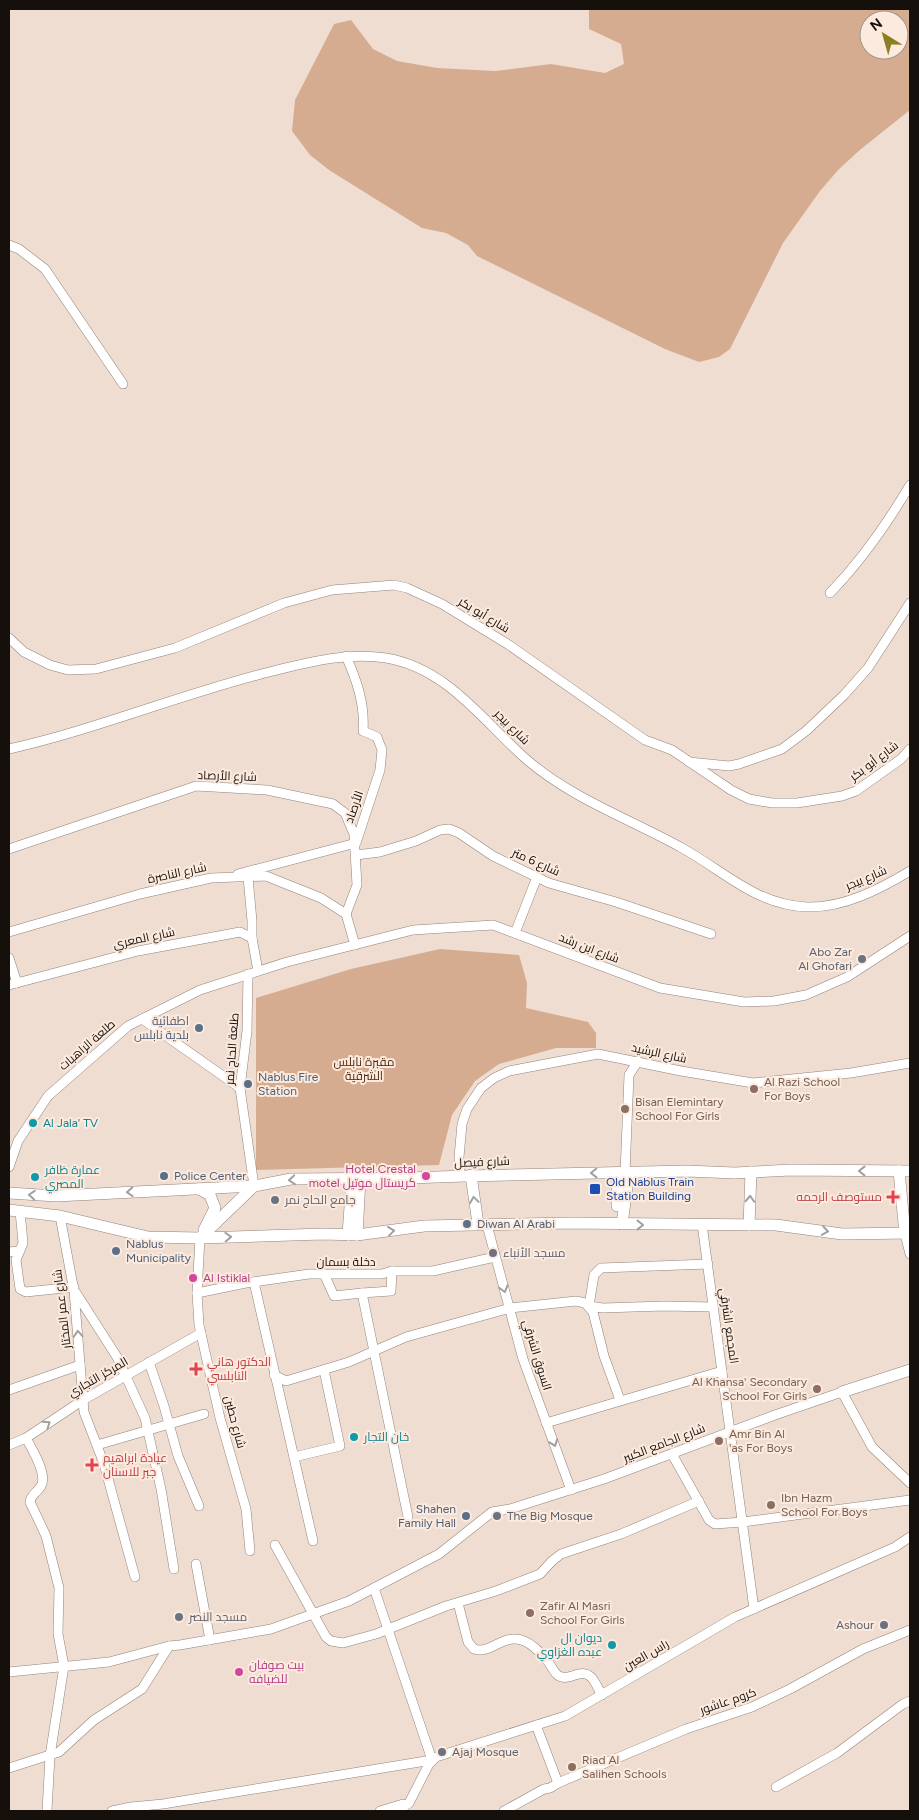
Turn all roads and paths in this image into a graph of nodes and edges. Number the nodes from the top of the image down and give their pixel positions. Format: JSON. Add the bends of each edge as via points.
{"nodes":[{"id":1,"x":9,"y":245,"type":"edge"},
{"id":2,"x":123,"y":384,"type":"dead end"},
{"id":3,"x":910,"y":485,"type":"edge"},
{"id":4,"x":830,"y":593,"type":"dead end"},
{"id":5,"x":910,"y":603,"type":"edge"},
{"id":6,"x":9,"y":638,"type":"edge"},
{"id":7,"x":346,"y":656,"type":"junction"},
{"id":8,"x":9,"y":749,"type":"edge"},
{"id":9,"x":910,"y":749,"type":"edge"},
{"id":10,"x":689,"y":762,"type":"junction"},
{"id":11,"x":356,"y":843,"type":"junction"},
{"id":12,"x":9,"y":849,"type":"edge"},
{"id":13,"x":356,"y":854,"type":"junction"},
{"id":14,"x":910,"y":871,"type":"edge"},
{"id":15,"x":224,"y":877,"type":"junction"},
{"id":16,"x":248,"y":877,"type":"junction"},
{"id":17,"x":537,"y":877,"type":"junction"},
{"id":18,"x":346,"y":914,"type":"junction"},
{"id":19,"x":9,"y":932,"type":"edge"},
{"id":20,"x":515,"y":933,"type":"junction"},
{"id":21,"x":711,"y":934,"type":"dead end"},
{"id":22,"x":910,"y":936,"type":"edge"},
{"id":23,"x":252,"y":938,"type":"junction"},
{"id":24,"x":355,"y":945,"type":"junction"},
{"id":25,"x":9,"y":958,"type":"edge"},
{"id":26,"x":258,"y":971,"type":"junction"},
{"id":27,"x":248,"y":974,"type":"junction"},
{"id":28,"x":13,"y":984,"type":"edge"},
{"id":29,"x":142,"y":1019,"type":"junction"},
{"id":30,"x":638,"y":1061,"type":"junction"},
{"id":31,"x":910,"y":1063,"type":"edge"},
{"id":32,"x":240,"y":1088,"type":"junction"},
{"id":33,"x":9,"y":1167,"type":"edge"},
{"id":34,"x":905,"y":1171,"type":"edge"},
{"id":35,"x":751,"y":1172,"type":"junction"},
{"id":36,"x":624,"y":1173,"type":"junction"},
{"id":37,"x":465,"y":1176,"type":"junction"},
{"id":38,"x":356,"y":1179,"type":"junction"},
{"id":39,"x":254,"y":1186,"type":"junction"},
{"id":40,"x":197,"y":1189,"type":"junction"},
{"id":41,"x":9,"y":1193,"type":"edge"},
{"id":42,"x":14,"y":1211,"type":"edge"},
{"id":43,"x":60,"y":1216,"type":"junction"},
{"id":44,"x":618,"y":1223,"type":"junction"},
{"id":45,"x":482,"y":1224,"type":"junction"},
{"id":46,"x":702,"y":1224,"type":"junction"},
{"id":47,"x":749,"y":1225,"type":"junction"},
{"id":48,"x":908,"y":1234,"type":"edge"},
{"id":49,"x":352,"y":1235,"type":"junction"},
{"id":50,"x":200,"y":1238,"type":"junction"},
{"id":51,"x":19,"y":1251,"type":"junction"},
{"id":52,"x":9,"y":1252,"type":"edge"},
{"id":53,"x":910,"y":1254,"type":"edge"},
{"id":54,"x":495,"y":1257,"type":"junction"},
{"id":55,"x":708,"y":1264,"type":"junction"},
{"id":56,"x":392,"y":1271,"type":"junction"},
{"id":57,"x":324,"y":1274,"type":"junction"},
{"id":58,"x":254,"y":1282,"type":"junction"},
{"id":59,"x":74,"y":1289,"type":"junction"},
{"id":60,"x":197,"y":1293,"type":"junction"},
{"id":61,"x":362,"y":1293,"type":"junction"},
{"id":62,"x":590,"y":1306,"type":"junction"},
{"id":63,"x":510,"y":1308,"type":"junction"},
{"id":64,"x":714,"y":1308,"type":"junction"},
{"id":65,"x":201,"y":1333,"type":"junction"},
{"id":66,"x":374,"y":1352,"type":"junction"},
{"id":67,"x":149,"y":1362,"type":"junction"},
{"id":68,"x":80,"y":1365,"type":"junction"},
{"id":69,"x":324,"y":1370,"type":"junction"},
{"id":70,"x":910,"y":1370,"type":"edge"},
{"id":71,"x":722,"y":1371,"type":"junction"},
{"id":72,"x":274,"y":1375,"type":"junction"},
{"id":73,"x":125,"y":1376,"type":"junction"},
{"id":74,"x":9,"y":1390,"type":"edge"},
{"id":75,"x":842,"y":1392,"type":"junction"},
{"id":76,"x":83,"y":1400,"type":"junction"},
{"id":77,"x":620,"y":1400,"type":"junction"},
{"id":78,"x":204,"y":1414,"type":"dead end"},
{"id":79,"x":546,"y":1423,"type":"junction"},
{"id":80,"x":169,"y":1424,"type":"junction"},
{"id":81,"x":148,"y":1430,"type":"junction"},
{"id":82,"x":730,"y":1431,"type":"junction"},
{"id":83,"x":26,"y":1438,"type":"junction"},
{"id":84,"x":9,"y":1445,"type":"edge"},
{"id":85,"x":97,"y":1445,"type":"junction"},
{"id":86,"x":672,"y":1454,"type":"junction"},
{"id":87,"x":294,"y":1457,"type":"junction"},
{"id":88,"x":910,"y":1482,"type":"edge"},
{"id":89,"x":571,"y":1490,"type":"junction"},
{"id":90,"x":910,"y":1500,"type":"edge"},
{"id":91,"x":699,"y":1501,"type":"junction"},
{"id":92,"x":199,"y":1506,"type":"dead end"},
{"id":93,"x":408,"y":1517,"type":"dead end"},
{"id":94,"x":743,"y":1522,"type":"junction"},
{"id":95,"x":910,"y":1537,"type":"edge"},
{"id":96,"x":313,"y":1541,"type":"dead end"},
{"id":97,"x":275,"y":1545,"type":"dead end"},
{"id":98,"x":250,"y":1551,"type":"dead end"},
{"id":99,"x":196,"y":1564,"type":"dead end"},
{"id":100,"x":174,"y":1569,"type":"dead end"},
{"id":101,"x":135,"y":1577,"type":"dead end"},
{"id":102,"x":374,"y":1588,"type":"junction"},
{"id":103,"x":458,"y":1603,"type":"junction"},
{"id":104,"x":754,"y":1609,"type":"junction"},
{"id":105,"x":314,"y":1613,"type":"junction"},
{"id":106,"x":388,"y":1629,"type":"junction"},
{"id":107,"x":910,"y":1630,"type":"edge"},
{"id":108,"x":210,"y":1640,"type":"junction"},
{"id":109,"x":169,"y":1646,"type":"junction"},
{"id":110,"x":64,"y":1666,"type":"junction"},
{"id":111,"x":9,"y":1672,"type":"edge"},
{"id":112,"x":602,"y":1695,"type":"junction"},
{"id":113,"x":910,"y":1701,"type":"edge"},
{"id":114,"x":536,"y":1725,"type":"junction"},
{"id":115,"x":50,"y":1756,"type":"junction"},
{"id":116,"x":430,"y":1763,"type":"junction"},
{"id":117,"x":9,"y":1768,"type":"edge"},
{"id":118,"x":554,"y":1786,"type":"junction"},
{"id":119,"x":776,"y":1787,"type":"dead end"},
{"id":120,"x":409,"y":1803,"type":"junction"},
{"id":121,"x":48,"y":1811,"type":"edge"},
{"id":122,"x":112,"y":1811,"type":"edge"},
{"id":123,"x":380,"y":1811,"type":"edge"},
{"id":124,"x":398,"y":1811,"type":"edge"},
{"id":125,"x":504,"y":1811,"type":"edge"}],
"edges":[{"from":1,"to":2,"type":"street","via":[[45,269]]},
{"from":3,"to":4,"type":"street","via":[[889,522],[852,571]]},
{"from":5,"to":10,"type":"street","via":[[868,668],[806,731],[782,749],[729,766]]},
{"from":6,"to":10,"type":"street","name":"شارع أبو بكر","via":[[24,652],[50,665],[78,670],[96,669],[176,648],[284,603],[332,590],[400,586],[442,604],[509,645],[645,740],[672,750]]},
{"from":7,"to":8,"type":"street","name":"شارع بيجر","via":[[248,678],[76,732]]},
{"from":7,"to":11,"type":"street","name":"الأرصاد","via":[[364,714],[363,731],[377,737],[382,750],[380,770]]},
{"from":7,"to":14,"type":"street","name":"شارع بيجر","via":[[390,659],[434,676],[470,703],[546,775],[684,849],[733,882],[758,894],[798,906],[826,905],[861,896]]},
{"from":9,"to":10,"type":"street","name":"شارع أبو بكر","via":[[856,791],[797,803],[772,803],[742,797]]},
{"from":11,"to":12,"type":"street","name":"شارع الأرصاد","via":[[349,819],[333,804],[266,790],[196,786]]},
{"from":11,"to":13,"type":"street","name":"شارع الأرصاد"},
{"from":11,"to":15,"type":"street","name":"الأرصاد"},
{"from":13,"to":17,"type":"street","name":"شارع 6 متر","via":[[380,852],[449,829],[493,856]]},
{"from":13,"to":18,"type":"street","name":"شارع الأرصاد","via":[[358,885]]},
{"from":15,"to":16,"type":"street","name":"شارع الناصرة"},
{"from":15,"to":19,"type":"street","name":"شارع الناصرة","via":[[140,894]]},
{"from":16,"to":18,"type":"street","name":"شارع الناصرة","via":[[266,876],[321,898]]},
{"from":16,"to":23,"type":"street"},
{"from":17,"to":20,"type":"street"},
{"from":17,"to":21,"type":"street","name":"شارع 6 متر"},
{"from":18,"to":24,"type":"street"},
{"from":20,"to":22,"type":"street","name":"شارع ابن رشد","via":[[660,988],[744,1002],[806,995],[847,977]]},
{"from":20,"to":24,"type":"street","name":"شارع ابن رشد","via":[[493,925],[413,930]]},
{"from":23,"to":26,"type":"street"},
{"from":23,"to":28,"type":"street","name":"شارع المعري","via":[[240,932],[138,951]]},
{"from":24,"to":26,"type":"street","name":"شارع ابن رشد"},
{"from":25,"to":28,"type":"street"},
{"from":26,"to":27,"type":"street","name":"شارع ابن رشد"},
{"from":27,"to":29,"type":"street","name":"طلعة الراهبات","via":[[200,990]]},
{"from":27,"to":32,"type":"street","name":"طلعة الحاج نمر","via":[[247,1031]]},
{"from":29,"to":32,"type":"street"},
{"from":29,"to":33,"type":"street","name":"طلعة الراهبات","via":[[128,1026],[48,1096],[18,1141]]},
{"from":30,"to":31,"type":"street","name":"شارع الرشيد","via":[[753,1083]]},
{"from":30,"to":36,"type":"street","via":[[629,1075]]},
{"from":30,"to":37,"type":"street","name":"شارع الرشيد","via":[[598,1054],[509,1071],[494,1078],[481,1088],[467,1108],[462,1124],[459,1157]]},
{"from":32,"to":39,"type":"street","name":"طلعة الحاج نمر"},
{"from":34,"to":35,"type":"main road","name":"شارع فيصل","one_way":true},
{"from":34,"to":48,"type":"main road"},
{"from":35,"to":36,"type":"main road","name":"شارع فيصل"},
{"from":47,"to":35,"type":"main road","one_way":true},
{"from":36,"to":37,"type":"main road","name":"شارع فيصل","one_way":true},
{"from":36,"to":44,"type":"main road"},
{"from":37,"to":38,"type":"main road","name":"شارع فيصل"},
{"from":45,"to":37,"type":"main road","one_way":true},
{"from":38,"to":39,"type":"main road","name":"شارع فيصل","one_way":true,"via":[[291,1180]]},
{"from":38,"to":49,"type":"main road"},
{"from":39,"to":40,"type":"main road","name":"شارع فيصل"},
{"from":39,"to":50,"type":"main road"},
{"from":40,"to":41,"type":"main road","name":"شارع فيصل","one_way":true,"via":[[56,1196]]},
{"from":40,"to":50,"type":"main road","via":[[210,1195],[215,1208]]},
{"from":42,"to":43,"type":"main road"},
{"from":42,"to":51,"type":"street","via":[[22,1243]]},
{"from":43,"to":50,"type":"main road","via":[[148,1237]]},
{"from":43,"to":59,"type":"street","name":"شارع عمر المختار"},
{"from":44,"to":45,"type":"main road"},
{"from":44,"to":46,"type":"main road","one_way":true},
{"from":49,"to":45,"type":"main road","one_way":true,"via":[[424,1226]]},
{"from":45,"to":54,"type":"street","name":"السوق الشرقي"},
{"from":46,"to":47,"type":"main road"},
{"from":46,"to":55,"type":"street","name":"المجمع الشرقي"},
{"from":47,"to":48,"type":"main road","one_way":true,"via":[[776,1225],[842,1234]]},
{"from":48,"to":53,"type":"street"},
{"from":50,"to":49,"type":"main road","one_way":true},
{"from":50,"to":60,"type":"street","name":"شارع حطين"},
{"from":51,"to":52,"type":"street"},
{"from":51,"to":59,"type":"street","via":[[16,1260],[20,1289],[26,1292]]},
{"from":54,"to":56,"type":"street","name":"دخلة بسمان","via":[[433,1271]]},
{"from":54,"to":63,"type":"street","name":"السوق الشرقي","one_way":true},
{"from":55,"to":62,"type":"street","via":[[601,1268],[594,1275]]},
{"from":55,"to":64,"type":"street","name":"المجمع الشرقي"},
{"from":56,"to":57,"type":"street","name":"دخلة بسمان","via":[[382,1274]]},
{"from":56,"to":61,"type":"street","via":[[391,1291]]},
{"from":57,"to":58,"type":"street","name":"دخلة بسمان"},
{"from":57,"to":61,"type":"street","via":[[334,1296]]},
{"from":58,"to":60,"type":"street","name":"دخلة بسمان"},
{"from":58,"to":72,"type":"street"},
{"from":68,"to":59,"type":"street","name":"شارع عمر المختار","one_way":true},
{"from":59,"to":73,"type":"street"},
{"from":60,"to":65,"type":"street","name":"شارع حطين"},
{"from":61,"to":66,"type":"street"},
{"from":62,"to":63,"type":"street","via":[[576,1301]]},
{"from":62,"to":64,"type":"street"},
{"from":62,"to":77,"type":"street"},
{"from":63,"to":66,"type":"street","via":[[406,1337]]},
{"from":63,"to":79,"type":"street","name":"السوق الشرقي","via":[[523,1359]]},
{"from":64,"to":71,"type":"street","name":"المجمع الشرقي"},
{"from":65,"to":67,"type":"street","name":"المركز التجاري"},
{"from":65,"to":98,"type":"street","name":"شارع حطين","via":[[220,1418],[246,1509]]},
{"from":66,"to":69,"type":"street"},
{"from":66,"to":93,"type":"street"},
{"from":67,"to":73,"type":"street","name":"المركز التجاري"},
{"from":67,"to":80,"type":"street"},
{"from":68,"to":74,"type":"street"},
{"from":68,"to":76,"type":"street","name":"شارع عمر المختار"},
{"from":69,"to":72,"type":"street","via":[[286,1381]]},
{"from":69,"to":87,"type":"street","via":[[340,1446]]},
{"from":70,"to":75,"type":"main road"},
{"from":71,"to":77,"type":"street"},
{"from":71,"to":82,"type":"street","name":"المجمع الشرقي"},
{"from":72,"to":87,"type":"street"},
{"from":73,"to":76,"type":"street","name":"المركز التجاري"},
{"from":73,"to":81,"type":"street","via":[[146,1418]]},
{"from":75,"to":82,"type":"street","name":"شارع الجامع الكبير"},
{"from":75,"to":88,"type":"street","via":[[872,1447]]},
{"from":83,"to":76,"type":"street","name":"المركز التجاري","one_way":true},
{"from":76,"to":85,"type":"street","name":"شارع عمر المختار","via":[[84,1412]]},
{"from":77,"to":79,"type":"street"},
{"from":78,"to":80,"type":"street"},
{"from":79,"to":89,"type":"street","name":"السوق الشرقي","one_way":true},
{"from":80,"to":81,"type":"street"},
{"from":80,"to":92,"type":"street","via":[[178,1456]]},
{"from":81,"to":85,"type":"street"},
{"from":81,"to":100,"type":"street"},
{"from":82,"to":86,"type":"street","name":"شارع الجامع الكبير"},
{"from":82,"to":94,"type":"street","name":"المجمع الشرقي"},
{"from":83,"to":84,"type":"street","name":"المركز التجاري"},
{"from":83,"to":110,"type":"street","via":[[44,1477],[42,1486],[30,1502],[46,1536],[58,1588],[58,1634]]},
{"from":85,"to":101,"type":"street","name":"شارع عمر المختار"},
{"from":86,"to":89,"type":"street","name":"شارع الجامع الكبير"},
{"from":86,"to":91,"type":"street"},
{"from":87,"to":96,"type":"street"},
{"from":89,"to":102,"type":"street","name":"شارع الجامع الكبير","via":[[492,1512],[439,1554]]},
{"from":90,"to":94,"type":"street"},
{"from":91,"to":94,"type":"street","via":[[709,1520],[715,1524]]},
{"from":91,"to":103,"type":"street","via":[[621,1534],[561,1554],[537,1575]]},
{"from":94,"to":104,"type":"street","name":"المجمع الشرقي"},
{"from":95,"to":104,"type":"street","name":"راس العين","via":[[895,1547]]},
{"from":97,"to":105,"type":"street"},
{"from":99,"to":108,"type":"street"},
{"from":102,"to":105,"type":"street"},
{"from":102,"to":106,"type":"street"},
{"from":103,"to":106,"type":"street"},
{"from":103,"to":112,"type":"street","via":[[468,1642],[474,1649],[486,1650],[513,1639],[522,1640],[547,1660],[559,1676],[587,1675]]},
{"from":104,"to":112,"type":"street","name":"راس العين"},
{"from":105,"to":106,"type":"street","via":[[326,1637],[337,1643]]},
{"from":105,"to":108,"type":"street","via":[[272,1629]]},
{"from":106,"to":116,"type":"street"},
{"from":107,"to":118,"type":"street","name":"كروم عاشور","via":[[863,1649],[745,1710],[686,1729]]},
{"from":108,"to":109,"type":"street"},
{"from":109,"to":110,"type":"street","via":[[109,1662]]},
{"from":109,"to":115,"type":"street","via":[[142,1689],[94,1720],[62,1750]]},
{"from":110,"to":111,"type":"street"},
{"from":110,"to":115,"type":"street"},
{"from":112,"to":114,"type":"street","name":"راس العين","via":[[565,1716]]},
{"from":113,"to":119,"type":"street","via":[[837,1753]]},
{"from":114,"to":116,"type":"street","name":"راس العين","via":[[441,1755]]},
{"from":114,"to":118,"type":"street"},
{"from":115,"to":117,"type":"street"},
{"from":115,"to":121,"type":"street"},
{"from":116,"to":120,"type":"street"},
{"from":116,"to":122,"type":"street","name":"راس العين"},
{"from":118,"to":125,"type":"street","name":"كروم عاشور"},
{"from":120,"to":123,"type":"street"},
{"from":120,"to":124,"type":"street"}]}
